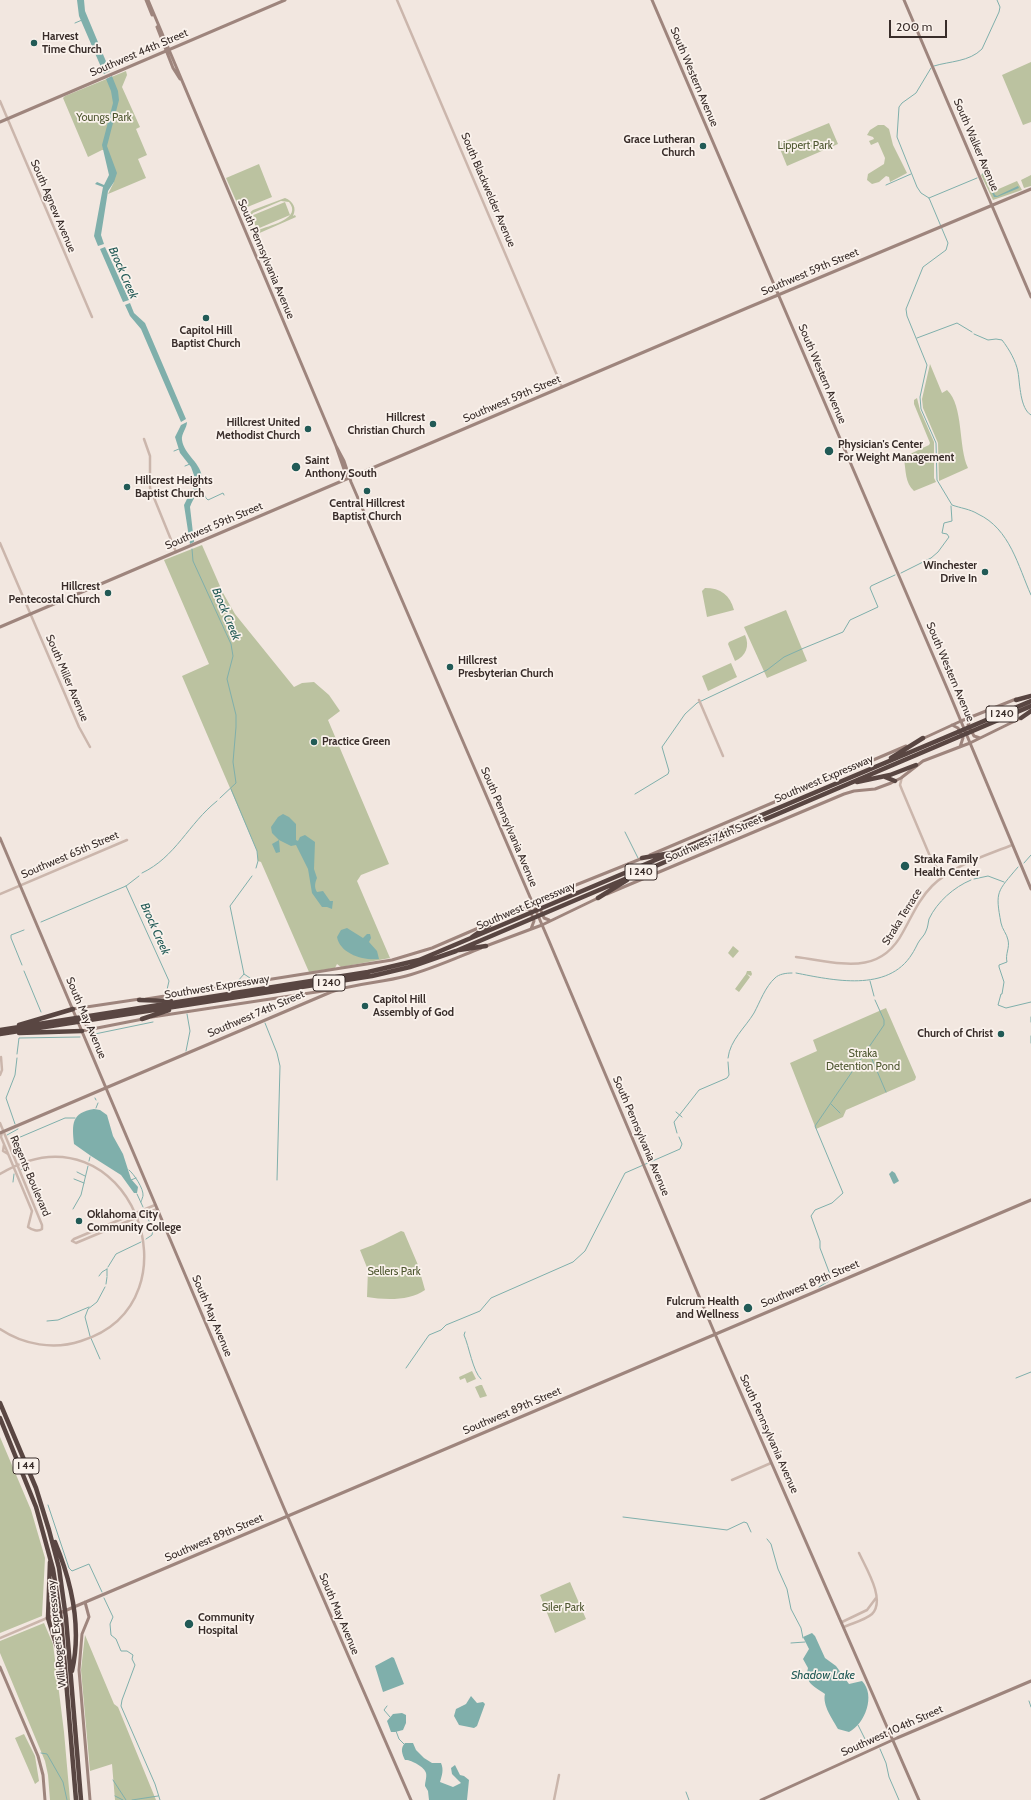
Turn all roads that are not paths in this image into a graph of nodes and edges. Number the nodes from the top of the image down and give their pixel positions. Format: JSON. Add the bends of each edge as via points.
{"nodes":[{"id":1,"x":147,"y":0,"type":"edge"},
{"id":2,"x":285,"y":0,"type":"edge"},
{"id":3,"x":397,"y":0,"type":"edge"},
{"id":4,"x":652,"y":0,"type":"edge"},
{"id":5,"x":904,"y":0,"type":"edge"},
{"id":6,"x":168,"y":50,"type":"junction"},
{"id":7,"x":0,"y":102,"type":"edge"},
{"id":8,"x":7,"y":119,"type":"junction"},
{"id":9,"x":0,"y":122,"type":"edge"},
{"id":10,"x":1031,"y":189,"type":"edge"},
{"id":11,"x":992,"y":205,"type":"junction"},
{"id":12,"x":778,"y":295,"type":"junction"},
{"id":13,"x":1031,"y":297,"type":"edge"},
{"id":14,"x":92,"y":317,"type":"dead end"},
{"id":15,"x":562,"y":387,"type":"junction"},
{"id":16,"x":144,"y":439,"type":"dead end"},
{"id":17,"x":349,"y":478,"type":"junction"},
{"id":18,"x":0,"y":543,"type":"edge"},
{"id":19,"x":176,"y":552,"type":"junction"},
{"id":20,"x":30,"y":614,"type":"junction"},
{"id":21,"x":0,"y":627,"type":"edge"},
{"id":22,"x":1031,"y":694,"type":"edge"},
{"id":23,"x":1016,"y":700,"type":"joint"},
{"id":24,"x":699,"y":702,"type":"dead end"},
{"id":25,"x":1031,"y":702,"type":"edge"},
{"id":26,"x":1031,"y":706,"type":"edge"},
{"id":27,"x":1031,"y":713,"type":"edge"},
{"id":28,"x":972,"y":716,"type":"junction"},
{"id":29,"x":1021,"y":718,"type":"joint"},
{"id":30,"x":961,"y":720,"type":"junction"},
{"id":31,"x":952,"y":725,"type":"junction"},
{"id":32,"x":974,"y":728,"type":"junction"},
{"id":33,"x":957,"y":735,"type":"junction"},
{"id":34,"x":923,"y":738,"type":"junction"},
{"id":35,"x":980,"y":738,"type":"junction"},
{"id":36,"x":970,"y":743,"type":"junction"},
{"id":37,"x":90,"y":747,"type":"dead end"},
{"id":38,"x":960,"y":747,"type":"junction"},
{"id":39,"x":723,"y":756,"type":"dead end"},
{"id":40,"x":916,"y":765,"type":"junction"},
{"id":41,"x":880,"y":766,"type":"junction"},
{"id":42,"x":883,"y":777,"type":"junction"},
{"id":43,"x":902,"y":777,"type":"junction"},
{"id":44,"x":895,"y":781,"type":"junction"},
{"id":45,"x":847,"y":784,"type":"junction"},
{"id":46,"x":900,"y":785,"type":"junction"},
{"id":47,"x":0,"y":838,"type":"edge"},
{"id":48,"x":127,"y":840,"type":"dead end"},
{"id":49,"x":1012,"y":845,"type":"junction"},
{"id":50,"x":677,"y":852,"type":"junction"},
{"id":51,"x":642,"y":858,"type":"junction"},
{"id":52,"x":632,"y":876,"type":"junction"},
{"id":53,"x":943,"y":876,"type":"junction"},
{"id":54,"x":20,"y":886,"type":"junction"},
{"id":55,"x":1031,"y":889,"type":"edge"},
{"id":56,"x":0,"y":894,"type":"edge"},
{"id":57,"x":598,"y":898,"type":"junction"},
{"id":58,"x":541,"y":899,"type":"junction"},
{"id":59,"x":532,"y":903,"type":"junction"},
{"id":60,"x":522,"y":907,"type":"junction"},
{"id":61,"x":545,"y":910,"type":"junction"},
{"id":62,"x":529,"y":917,"type":"junction"},
{"id":63,"x":498,"y":919,"type":"junction"},
{"id":64,"x":550,"y":920,"type":"junction"},
{"id":65,"x":542,"y":925,"type":"junction"},
{"id":66,"x":531,"y":929,"type":"junction"},
{"id":67,"x":464,"y":942,"type":"junction"},
{"id":68,"x":486,"y":946,"type":"junction"},
{"id":69,"x":456,"y":950,"type":"junction"},
{"id":70,"x":796,"y":957,"type":"dead end"},
{"id":71,"x":344,"y":988,"type":"junction"},
{"id":72,"x":139,"y":1000,"type":"junction"},
{"id":73,"x":178,"y":1004,"type":"junction"},
{"id":74,"x":86,"y":1007,"type":"junction"},
{"id":75,"x":73,"y":1009,"type":"junction"},
{"id":76,"x":142,"y":1019,"type":"junction"},
{"id":77,"x":93,"y":1028,"type":"junction"},
{"id":78,"x":0,"y":1030,"type":"edge"},
{"id":79,"x":9,"y":1030,"type":"junction"},
{"id":80,"x":82,"y":1031,"type":"junction"},
{"id":81,"x":0,"y":1034,"type":"edge"},
{"id":82,"x":1,"y":1057,"type":"dead end"},
{"id":83,"x":0,"y":1075,"type":"edge"},
{"id":84,"x":106,"y":1089,"type":"junction"},
{"id":85,"x":0,"y":1124,"type":"edge"},
{"id":86,"x":1,"y":1132,"type":"edge"},
{"id":87,"x":11,"y":1150,"type":"junction"},
{"id":88,"x":8,"y":1153,"type":"junction"},
{"id":89,"x":17,"y":1165,"type":"junction"},
{"id":90,"x":13,"y":1167,"type":"junction"},
{"id":91,"x":0,"y":1174,"type":"edge"},
{"id":92,"x":1031,"y":1200,"type":"edge"},
{"id":93,"x":155,"y":1205,"type":"junction"},
{"id":94,"x":157,"y":1209,"type":"junction"},
{"id":95,"x":140,"y":1211,"type":"junction"},
{"id":96,"x":135,"y":1213,"type":"junction"},
{"id":97,"x":142,"y":1215,"type":"junction"},
{"id":98,"x":137,"y":1217,"type":"junction"},
{"id":99,"x":0,"y":1329,"type":"edge"},
{"id":100,"x":715,"y":1334,"type":"junction"},
{"id":101,"x":0,"y":1403,"type":"edge"},
{"id":102,"x":0,"y":1418,"type":"edge"},
{"id":103,"x":772,"y":1462,"type":"junction"},
{"id":104,"x":732,"y":1480,"type":"dead end"},
{"id":105,"x":288,"y":1517,"type":"junction"},
{"id":106,"x":49,"y":1530,"type":"junction"},
{"id":107,"x":859,"y":1553,"type":"dead end"},
{"id":108,"x":50,"y":1556,"type":"junction"},
{"id":109,"x":877,"y":1598,"type":"junction"},
{"id":110,"x":85,"y":1602,"type":"junction"},
{"id":111,"x":75,"y":1607,"type":"junction"},
{"id":112,"x":48,"y":1618,"type":"junction"},
{"id":113,"x":842,"y":1622,"type":"junction"},
{"id":114,"x":844,"y":1627,"type":"junction"},
{"id":115,"x":0,"y":1638,"type":"edge"},
{"id":116,"x":0,"y":1667,"type":"edge"},
{"id":117,"x":71,"y":1676,"type":"junction"},
{"id":118,"x":1031,"y":1681,"type":"edge"},
{"id":119,"x":68,"y":1700,"type":"junction"},
{"id":120,"x":894,"y":1740,"type":"junction"},
{"id":121,"x":559,"y":1775,"type":"dead end"},
{"id":122,"x":45,"y":1800,"type":"edge"},
{"id":123,"x":76,"y":1800,"type":"edge"},
{"id":124,"x":81,"y":1800,"type":"edge"},
{"id":125,"x":90,"y":1800,"type":"edge"},
{"id":126,"x":411,"y":1800,"type":"edge"},
{"id":127,"x":554,"y":1800,"type":"edge"},
{"id":128,"x":761,"y":1800,"type":"edge"},
{"id":129,"x":919,"y":1800,"type":"edge"}],
"edges":[{"from":1,"to":6,"type":"main road","name":"South Pennsylvania Avenue"},
{"from":2,"to":6,"type":"main road","name":"Southwest 44th Street"},
{"from":3,"to":15,"type":"street","name":"South Blackwelder Avenue"},
{"from":4,"to":12,"type":"main road","name":"South Western Avenue"},
{"from":5,"to":11,"type":"main road","name":"South Walker Avenue"},
{"from":6,"to":8,"type":"main road","name":"Southwest 44th Street"},
{"from":6,"to":17,"type":"main road","name":"South Pennsylvania Avenue"},
{"from":7,"to":8,"type":"street","name":"South Agnew Avenue"},
{"from":8,"to":9,"type":"main road","name":"Southwest 44th Street"},
{"from":8,"to":14,"type":"street","name":"South Agnew Avenue"},
{"from":10,"to":11,"type":"main road","name":"Southwest 59th Street"},
{"from":11,"to":12,"type":"main road","name":"Southwest 59th Street"},
{"from":11,"to":13,"type":"main road","name":"South Walker Avenue"},
{"from":12,"to":15,"type":"main road","name":"Southwest 59th Street"},
{"from":12,"to":30,"type":"main road","name":"South Western Avenue"},
{"from":15,"to":17,"type":"main road","name":"Southwest 59th Street"},
{"from":16,"to":19,"type":"street","via":[[150,456],[150,488]]},
{"from":17,"to":19,"type":"main road","name":"Southwest 59th Street"},
{"from":17,"to":59,"type":"main road","name":"South Pennsylvania Avenue"},
{"from":18,"to":20,"type":"street","name":"South Miller Avenue"},
{"from":19,"to":20,"type":"main road","name":"Southwest 59th Street"},
{"from":20,"to":21,"type":"main road","name":"Southwest 59th Street"},
{"from":20,"to":37,"type":"street","name":"South Miller Avenue"},
{"from":22,"to":23,"type":"highway"},
{"from":23,"to":28,"type":"main road","name":"Southwest 74th Street"},
{"from":24,"to":39,"type":"street"},
{"from":25,"to":32,"type":"highway","name":"Southwest Expressway","number":"I 240"},
{"from":26,"to":32,"type":"highway","name":"Southwest Expressway","number":"I 240"},
{"from":27,"to":29,"type":"highway"},
{"from":28,"to":30,"type":"main road","name":"Southwest 74th Street"},
{"from":28,"to":35,"type":"main road","via":[[968,725],[974,736]]},
{"from":29,"to":35,"type":"main road","name":"Southwest 74th Street"},
{"from":30,"to":31,"type":"main road","name":"Southwest 74th Street"},
{"from":30,"to":36,"type":"main road","name":"South Western Avenue"},
{"from":31,"to":34,"type":"main road","name":"Southwest 74th Street"},
{"from":31,"to":38,"type":"main road","via":[[958,728],[963,738]]},
{"from":32,"to":33,"type":"highway","name":"Southwest Expressway","number":"I 240"},
{"from":33,"to":41,"type":"highway","name":"Southwest Expressway","number":"I 240"},
{"from":33,"to":45,"type":"highway","name":"Southwest Expressway","number":"I 240"},
{"from":34,"to":41,"type":"highway"},
{"from":34,"to":51,"type":"main road","name":"Southwest 74th Street"},
{"from":35,"to":36,"type":"main road","name":"Southwest 74th Street"},
{"from":36,"to":38,"type":"main road","name":"Southwest 74th Street"},
{"from":36,"to":49,"type":"main road","name":"South Western Avenue"},
{"from":38,"to":40,"type":"main road","name":"Southwest 74th Street"},
{"from":40,"to":42,"type":"highway"},
{"from":40,"to":43,"type":"main road","name":"Southwest 74th Street"},
{"from":41,"to":50,"type":"highway","name":"Southwest Expressway","number":"I 240"},
{"from":42,"to":44,"type":"highway"},
{"from":42,"to":45,"type":"highway"},
{"from":43,"to":44,"type":"main road","name":"Southwest 74th Street"},
{"from":43,"to":46,"type":"street"},
{"from":44,"to":46,"type":"street"},
{"from":44,"to":57,"type":"main road","name":"Southwest 74th Street","via":[[875,789],[844,794]]},
{"from":45,"to":52,"type":"highway","name":"Southwest Expressway","number":"I 240"},
{"from":46,"to":53,"type":"street","via":[[932,861]]},
{"from":47,"to":54,"type":"main road","name":"South May Avenue"},
{"from":48,"to":54,"type":"street","name":"Southwest 65th Street"},
{"from":49,"to":53,"type":"street","name":"Straka Terrace"},
{"from":49,"to":55,"type":"main road","name":"South Western Avenue"},
{"from":50,"to":51,"type":"highway"},
{"from":50,"to":61,"type":"highway","name":"Southwest Expressway","number":"I 240"},
{"from":51,"to":58,"type":"main road","name":"Southwest 74th Street"},
{"from":52,"to":57,"type":"highway"},
{"from":52,"to":61,"type":"highway","name":"Southwest Expressway","number":"I 240"},
{"from":53,"to":70,"type":"street","name":"Straka Terrace","via":[[923,896],[896,945],[878,960],[856,964]]},
{"from":54,"to":56,"type":"street","name":"Southwest 65th Street"},
{"from":54,"to":75,"type":"main road","name":"South May Avenue"},
{"from":57,"to":64,"type":"main road","name":"Southwest 74th Street"},
{"from":58,"to":59,"type":"main road","name":"Southwest 74th Street"},
{"from":58,"to":64,"type":"main road","via":[[539,906],[544,918]]},
{"from":59,"to":60,"type":"main road","name":"Southwest 74th Street"},
{"from":59,"to":65,"type":"main road","name":"South Pennsylvania Avenue"},
{"from":60,"to":63,"type":"main road","name":"Southwest 74th Street"},
{"from":60,"to":66,"type":"main road","via":[[530,910],[534,921]]},
{"from":61,"to":62,"type":"highway","name":"Southwest Expressway","number":"I 240"},
{"from":62,"to":67,"type":"highway","name":"Southwest Expressway","number":"I 240"},
{"from":62,"to":69,"type":"highway","name":"Southwest Expressway","number":"I 240"},
{"from":63,"to":67,"type":"highway"},
{"from":63,"to":72,"type":"main road","name":"Southwest 74th Street","via":[[418,953],[392,960]]},
{"from":64,"to":65,"type":"main road","name":"Southwest 74th Street"},
{"from":65,"to":66,"type":"main road","name":"Southwest 74th Street"},
{"from":65,"to":100,"type":"main road","name":"South Pennsylvania Avenue"},
{"from":66,"to":68,"type":"main road","name":"Southwest 74th Street"},
{"from":67,"to":73,"type":"highway","name":"Southwest Expressway","number":"I 240","via":[[419,960],[382,970]]},
{"from":68,"to":69,"type":"highway"},
{"from":68,"to":71,"type":"main road","name":"Southwest 74th Street","via":[[406,976]]},
{"from":69,"to":73,"type":"highway","name":"Southwest Expressway","number":"I 240","via":[[420,964],[382,974]]},
{"from":71,"to":76,"type":"main road"},
{"from":71,"to":84,"type":"main road","name":"Southwest 74th Street"},
{"from":72,"to":73,"type":"highway"},
{"from":72,"to":74,"type":"main road","name":"Southwest 74th Street"},
{"from":73,"to":76,"type":"highway"},
{"from":73,"to":79,"type":"highway","name":"Southwest Expressway","number":"I 240"},
{"from":74,"to":75,"type":"main road","name":"Southwest 74th Street"},
{"from":74,"to":77,"type":"main road","via":[[81,1014],[86,1025]]},
{"from":75,"to":79,"type":"highway"},
{"from":75,"to":80,"type":"main road","name":"South May Avenue"},
{"from":76,"to":77,"type":"main road"},
{"from":77,"to":80,"type":"main road"},
{"from":78,"to":79,"type":"highway","name":"Southwest Expressway","number":"I 240"},
{"from":79,"to":80,"type":"highway","via":[[29,1034]]},
{"from":79,"to":81,"type":"highway","name":"Southwest Expressway","number":"I 240"},
{"from":80,"to":84,"type":"main road","name":"South May Avenue"},
{"from":82,"to":83,"type":"street"},
{"from":84,"to":86,"type":"main road","name":"Southwest 74th Street"},
{"from":84,"to":93,"type":"main road","name":"South May Avenue"},
{"from":85,"to":86,"type":"street"},
{"from":86,"to":87,"type":"street","name":"Regents Boulevard"},
{"from":86,"to":88,"type":"street","name":"Regents Boulevard"},
{"from":87,"to":88,"type":"street"},
{"from":87,"to":89,"type":"street","name":"Regents Boulevard"},
{"from":88,"to":90,"type":"street","name":"Regents Boulevard"},
{"from":89,"to":90,"type":"street"},
{"from":89,"to":90,"type":"street","name":"Regents Boulevard","via":[[42,1226],[40,1230],[28,1227],[32,1213]]},
{"from":89,"to":96,"type":"street","via":[[34,1159],[57,1157],[89,1164],[116,1183],[128,1198]]},
{"from":90,"to":91,"type":"street"},
{"from":92,"to":100,"type":"main road","name":"Southwest 89th Street"},
{"from":93,"to":94,"type":"main road","name":"South May Avenue"},
{"from":93,"to":95,"type":"street"},
{"from":94,"to":97,"type":"street"},
{"from":94,"to":105,"type":"main road","name":"South May Avenue"},
{"from":95,"to":96,"type":"street"},
{"from":95,"to":97,"type":"street"},
{"from":96,"to":98,"type":"street"},
{"from":96,"to":98,"type":"street","via":[[72,1241],[76,1243]]},
{"from":97,"to":98,"type":"street"},
{"from":98,"to":99,"type":"street","via":[[144,1246],[142,1278],[130,1305],[111,1325],[86,1340],[59,1345],[28,1342]]},
{"from":100,"to":103,"type":"main road","name":"South Pennsylvania Avenue"},
{"from":100,"to":105,"type":"main road","name":"Southwest 89th Street"},
{"from":101,"to":106,"type":"highway","name":"Will Rogers Expressway","number":"I 44","via":[[36,1488]]},
{"from":102,"to":108,"type":"highway","name":"Will Rogers Expressway","number":"I 44","via":[[30,1489]]},
{"from":103,"to":104,"type":"street"},
{"from":103,"to":113,"type":"main road","name":"South Pennsylvania Avenue"},
{"from":105,"to":110,"type":"main road","name":"Southwest 89th Street"},
{"from":105,"to":126,"type":"main road","name":"South May Avenue"},
{"from":106,"to":111,"type":"highway","via":[[61,1559]]},
{"from":106,"to":117,"type":"highway","name":"Will Rogers Expressway","number":"I 44","via":[[65,1603]]},
{"from":107,"to":109,"type":"street"},
{"from":108,"to":112,"type":"highway"},
{"from":108,"to":119,"type":"highway","name":"Will Rogers Expressway","number":"I 44","via":[[61,1620]]},
{"from":109,"to":113,"type":"street","via":[[867,1610]]},
{"from":109,"to":114,"type":"street","via":[[877,1605],[871,1614]]},
{"from":110,"to":111,"type":"main road","name":"Southwest 89th Street"},
{"from":110,"to":125,"type":"main road","via":[[89,1617],[82,1634],[79,1670]]},
{"from":111,"to":112,"type":"main road","name":"Southwest 89th Street"},
{"from":111,"to":117,"type":"highway","via":[[76,1631]]},
{"from":112,"to":115,"type":"street","name":"Southwest 89th Street"},
{"from":112,"to":119,"type":"highway"},
{"from":113,"to":114,"type":"main road","name":"South Pennsylvania Avenue"},
{"from":114,"to":120,"type":"main road","name":"South Pennsylvania Avenue"},
{"from":116,"to":122,"type":"main road","via":[[38,1756]]},
{"from":117,"to":124,"type":"highway","name":"Will Rogers Expressway","number":"I 44"},
{"from":118,"to":120,"type":"main road","name":"Southwest 104th Street"},
{"from":119,"to":123,"type":"highway","name":"Will Rogers Expressway","number":"I 44"},
{"from":120,"to":128,"type":"main road","name":"Southwest 104th Street"},
{"from":120,"to":129,"type":"main road","name":"South Pennsylvania Avenue"},
{"from":121,"to":127,"type":"street"}]}
